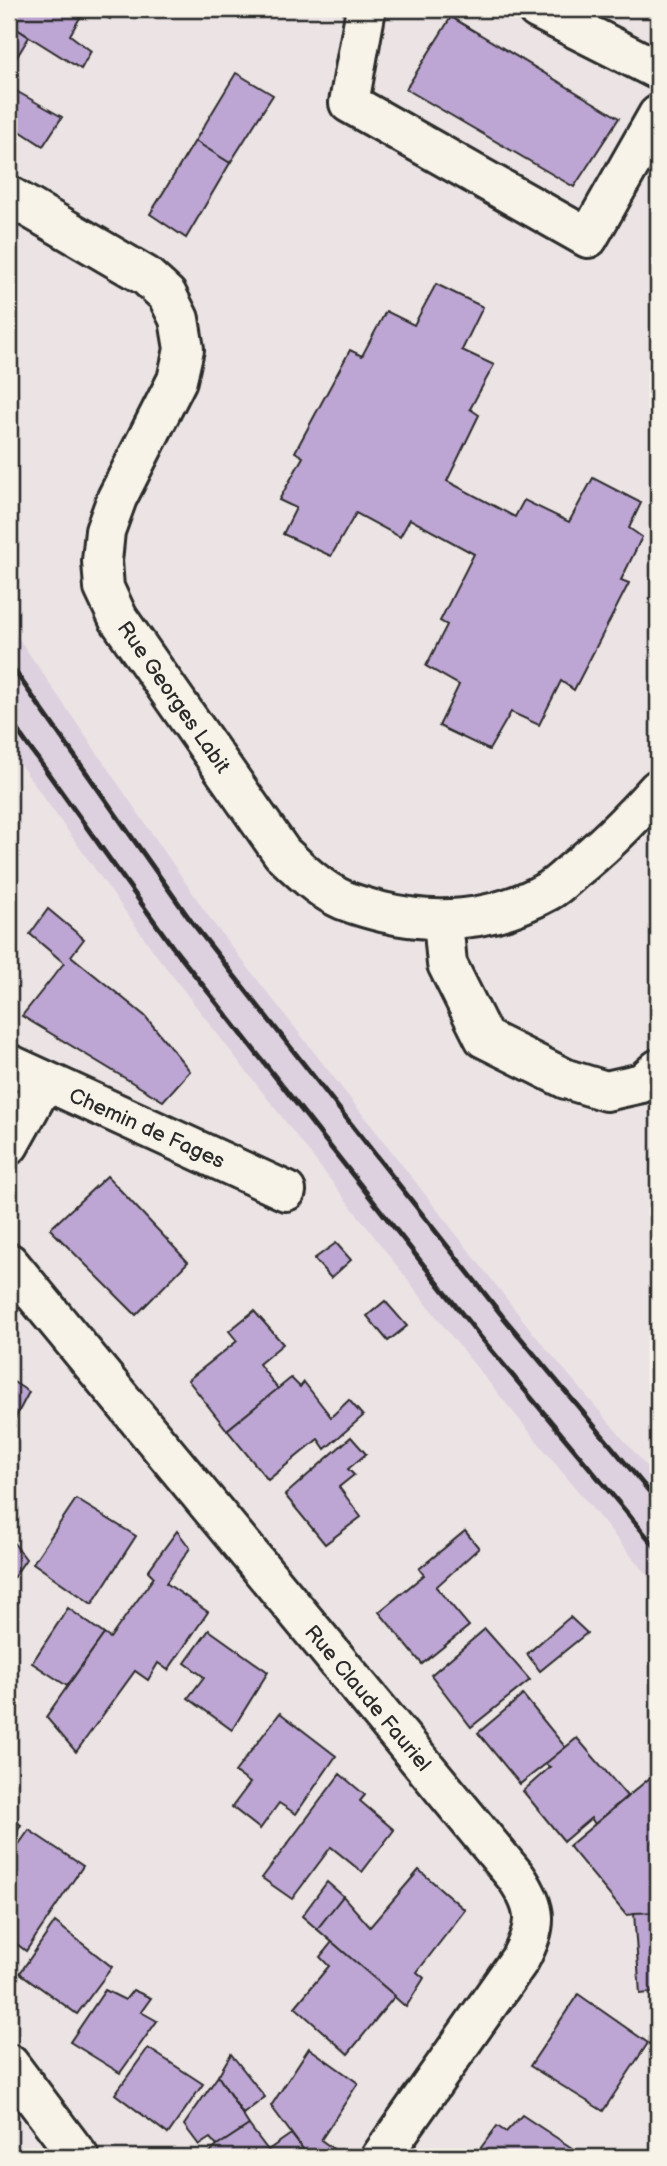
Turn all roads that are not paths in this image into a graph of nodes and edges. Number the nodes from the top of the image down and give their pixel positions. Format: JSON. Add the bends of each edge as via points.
{"nodes":[{"id":1,"x":366,"y":9,"type":"edge"},
{"id":2,"x":537,"y":9,"type":"edge"},
{"id":3,"x":658,"y":70,"type":"edge"},
{"id":4,"x":658,"y":115,"type":"edge"},
{"id":5,"x":9,"y":196,"type":"edge"},
{"id":6,"x":658,"y":789,"type":"edge"},
{"id":7,"x":443,"y":921,"type":"junction"},
{"id":8,"x":9,"y":1064,"type":"edge"},
{"id":9,"x":658,"y":1069,"type":"edge"},
{"id":10,"x":44,"y":1082,"type":"junction"},
{"id":11,"x":9,"y":1145,"type":"edge"},
{"id":12,"x":286,"y":1191,"type":"dead end"},
{"id":13,"x":9,"y":1263,"type":"edge"},
{"id":14,"x":9,"y":2064,"type":"edge"},
{"id":15,"x":79,"y":2157,"type":"edge"},
{"id":16,"x":381,"y":2157,"type":"edge"}],
"edges":[{"from":1,"to":4,"type":"street","via":[[349,103],[588,237]]},
{"from":2,"to":3,"type":"street"},
{"from":5,"to":7,"type":"street","name":"Rue Georges Labit","via":[[146,276],[167,295],[179,319],[184,349],[177,380],[117,498],[106,531],[104,588],[118,618],[282,853],[337,897],[409,918]]},
{"from":6,"to":7,"type":"street","name":"Rue Georges Labit","via":[[617,835],[550,890],[482,916]]},
{"from":7,"to":9,"type":"street","via":[[447,964],[484,1038],[566,1079],[606,1091],[642,1083]]},
{"from":8,"to":10,"type":"street","name":"Chemin de Fages"},
{"from":10,"to":11,"type":"street"},
{"from":10,"to":12,"type":"street","name":"Chemin de Fages"},
{"from":13,"to":16,"type":"street","name":"Rue Claude Fauriel","via":[[528,1895],[535,1918],[520,1959]]},
{"from":14,"to":15,"type":"street"}]}
